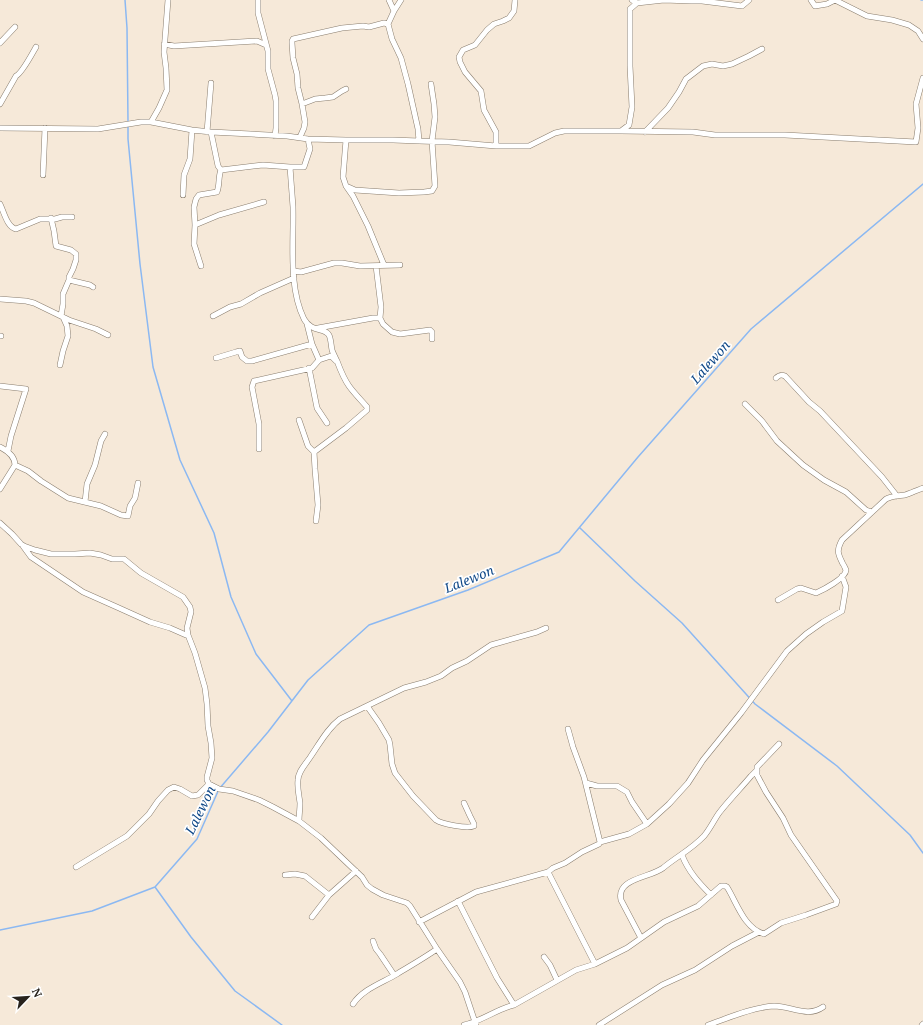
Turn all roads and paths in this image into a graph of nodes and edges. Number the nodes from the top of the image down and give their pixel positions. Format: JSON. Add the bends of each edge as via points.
{"nodes":[{"id":1,"x":168,"y":0,"type":"edge"},
{"id":2,"x":258,"y":0,"type":"edge"},
{"id":3,"x":389,"y":0,"type":"edge"},
{"id":4,"x":401,"y":0,"type":"edge"},
{"id":5,"x":515,"y":0,"type":"edge"},
{"id":6,"x":632,"y":0,"type":"edge"},
{"id":7,"x":692,"y":0,"type":"edge"},
{"id":8,"x":749,"y":0,"type":"edge"},
{"id":9,"x":811,"y":0,"type":"edge"},
{"id":10,"x":638,"y":3,"type":"junction"},
{"id":11,"x":394,"y":11,"type":"junction"},
{"id":12,"x":388,"y":24,"type":"junction"},
{"id":13,"x":15,"y":27,"type":"dead end"},
{"id":14,"x":923,"y":39,"type":"edge"},
{"id":15,"x":0,"y":43,"type":"edge"},
{"id":16,"x":164,"y":44,"type":"junction"},
{"id":17,"x":266,"y":45,"type":"junction"},
{"id":18,"x":36,"y":47,"type":"dead end"},
{"id":19,"x":762,"y":49,"type":"dead end"},
{"id":20,"x":923,"y":78,"type":"edge"},
{"id":21,"x":211,"y":83,"type":"dead end"},
{"id":22,"x":431,"y":84,"type":"dead end"},
{"id":23,"x":346,"y":89,"type":"dead end"},
{"id":24,"x":0,"y":104,"type":"edge"},
{"id":25,"x":302,"y":104,"type":"junction"},
{"id":26,"x":151,"y":122,"type":"junction"},
{"id":27,"x":0,"y":128,"type":"edge"},
{"id":28,"x":45,"y":128,"type":"junction"},
{"id":29,"x":192,"y":130,"type":"junction"},
{"id":30,"x":209,"y":132,"type":"junction"},
{"id":31,"x":621,"y":132,"type":"junction"},
{"id":32,"x":645,"y":132,"type":"junction"},
{"id":33,"x":275,"y":136,"type":"junction"},
{"id":34,"x":300,"y":137,"type":"junction"},
{"id":35,"x":308,"y":138,"type":"junction"},
{"id":36,"x":346,"y":140,"type":"junction"},
{"id":37,"x":418,"y":141,"type":"junction"},
{"id":38,"x":432,"y":141,"type":"junction"},
{"id":39,"x":496,"y":146,"type":"junction"},
{"id":40,"x":290,"y":167,"type":"junction"},
{"id":41,"x":221,"y":170,"type":"junction"},
{"id":42,"x":43,"y":175,"type":"dead end"},
{"id":43,"x":346,"y":186,"type":"junction"},
{"id":44,"x":184,"y":195,"type":"dead end"},
{"id":45,"x":264,"y":202,"type":"dead end"},
{"id":46,"x":0,"y":204,"type":"edge"},
{"id":47,"x":52,"y":218,"type":"junction"},
{"id":48,"x":72,"y":218,"type":"dead end"},
{"id":49,"x":195,"y":225,"type":"junction"},
{"id":50,"x":384,"y":265,"type":"junction"},
{"id":51,"x":400,"y":265,"type":"dead end"},
{"id":52,"x":202,"y":266,"type":"dead end"},
{"id":53,"x":376,"y":266,"type":"junction"},
{"id":54,"x":294,"y":271,"type":"junction"},
{"id":55,"x":294,"y":278,"type":"junction"},
{"id":56,"x":69,"y":280,"type":"junction"},
{"id":57,"x":93,"y":287,"type":"dead end"},
{"id":58,"x":0,"y":300,"type":"edge"},
{"id":59,"x":213,"y":316,"type":"dead end"},
{"id":60,"x":62,"y":317,"type":"junction"},
{"id":61,"x":380,"y":318,"type":"junction"},
{"id":62,"x":307,"y":323,"type":"junction"},
{"id":63,"x":314,"y":328,"type":"junction"},
{"id":64,"x":108,"y":335,"type":"dead end"},
{"id":65,"x":432,"y":339,"type":"dead end"},
{"id":66,"x":312,"y":344,"type":"junction"},
{"id":67,"x":216,"y":358,"type":"dead end"},
{"id":68,"x":319,"y":360,"type":"junction"},
{"id":69,"x":338,"y":364,"type":"junction"},
{"id":70,"x":60,"y":365,"type":"dead end"},
{"id":71,"x":309,"y":368,"type":"junction"},
{"id":72,"x":776,"y":378,"type":"dead end"},
{"id":73,"x":0,"y":386,"type":"edge"},
{"id":74,"x":745,"y":404,"type":"dead end"},
{"id":75,"x":299,"y":420,"type":"dead end"},
{"id":76,"x":327,"y":423,"type":"dead end"},
{"id":77,"x":105,"y":434,"type":"dead end"},
{"id":78,"x":0,"y":447,"type":"edge"},
{"id":79,"x":259,"y":449,"type":"dead end"},
{"id":80,"x":8,"y":451,"type":"junction"},
{"id":81,"x":314,"y":452,"type":"junction"},
{"id":82,"x":15,"y":465,"type":"junction"},
{"id":83,"x":138,"y":483,"type":"dead end"},
{"id":84,"x":923,"y":488,"type":"edge"},
{"id":85,"x":0,"y":489,"type":"edge"},
{"id":86,"x":897,"y":496,"type":"junction"},
{"id":87,"x":85,"y":502,"type":"junction"},
{"id":88,"x":872,"y":512,"type":"junction"},
{"id":89,"x":316,"y":521,"type":"dead end"},
{"id":90,"x":0,"y":523,"type":"edge"},
{"id":91,"x":21,"y":544,"type":"junction"},
{"id":92,"x":842,"y":576,"type":"junction"},
{"id":93,"x":778,"y":600,"type":"dead end"},
{"id":94,"x":546,"y":628,"type":"dead end"},
{"id":95,"x":188,"y":635,"type":"junction"},
{"id":96,"x":368,"y":706,"type":"junction"},
{"id":97,"x":568,"y":728,"type":"dead end"},
{"id":98,"x":779,"y":744,"type":"dead end"},
{"id":99,"x":757,"y":770,"type":"junction"},
{"id":100,"x":586,"y":783,"type":"junction"},
{"id":101,"x":209,"y":784,"type":"junction"},
{"id":102,"x":464,"y":803,"type":"dead end"},
{"id":103,"x":299,"y":822,"type":"junction"},
{"id":104,"x":647,"y":824,"type":"junction"},
{"id":105,"x":600,"y":842,"type":"junction"},
{"id":106,"x":682,"y":855,"type":"junction"},
{"id":107,"x":76,"y":867,"type":"dead end"},
{"id":108,"x":356,"y":871,"type":"junction"},
{"id":109,"x":548,"y":872,"type":"junction"},
{"id":110,"x":285,"y":875,"type":"dead end"},
{"id":111,"x":329,"y":895,"type":"junction"},
{"id":112,"x":711,"y":895,"type":"junction"},
{"id":113,"x":458,"y":901,"type":"junction"},
{"id":114,"x":312,"y":917,"type":"dead end"},
{"id":115,"x":419,"y":922,"type":"junction"},
{"id":116,"x":759,"y":932,"type":"junction"},
{"id":117,"x":641,"y":938,"type":"junction"},
{"id":118,"x":373,"y":941,"type":"dead end"},
{"id":119,"x":437,"y":949,"type":"junction"},
{"id":120,"x":544,"y":957,"type":"dead end"},
{"id":121,"x":595,"y":964,"type":"junction"},
{"id":122,"x":394,"y":975,"type":"junction"},
{"id":123,"x":557,"y":980,"type":"junction"},
{"id":124,"x":353,"y":1004,"type":"dead end"},
{"id":125,"x":514,"y":1005,"type":"junction"},
{"id":126,"x":823,"y":1007,"type":"dead end"},
{"id":127,"x":475,"y":1024,"type":"edge"},
{"id":128,"x":464,"y":1025,"type":"edge"},
{"id":129,"x":599,"y":1025,"type":"edge"},
{"id":130,"x":708,"y":1025,"type":"edge"}],
"edges":[{"from":1,"to":16,"type":"street"},
{"from":2,"to":17,"type":"street","via":[[258,13]]},
{"from":3,"to":11,"type":"street"},
{"from":4,"to":11,"type":"street"},
{"from":5,"to":39,"type":"street","via":[[514,11],[509,18],[494,24],[475,45],[463,50],[459,57],[465,72],[482,91],[484,110],[496,132]]},
{"from":6,"to":10,"type":"street"},
{"from":7,"to":8,"type":"street","via":[[742,6]]},
{"from":7,"to":10,"type":"street"},
{"from":9,"to":14,"type":"street","via":[[815,6],[835,0],[867,16],[909,25],[918,31]]},
{"from":10,"to":31,"type":"street","via":[[630,9],[632,107],[629,126]]},
{"from":11,"to":12,"type":"street"},
{"from":12,"to":25,"type":"street","via":[[342,28],[293,39]]},
{"from":12,"to":37,"type":"street","via":[[408,84]]},
{"from":13,"to":15,"type":"street"},
{"from":16,"to":17,"type":"street","via":[[174,46],[252,40]]},
{"from":16,"to":26,"type":"street","via":[[167,90]]},
{"from":17,"to":33,"type":"street","via":[[268,69],[276,101]]},
{"from":18,"to":24,"type":"street"},
{"from":19,"to":32,"type":"street","via":[[732,64],[703,66],[686,79],[668,108]]},
{"from":20,"to":32,"type":"street","via":[[916,104],[916,142],[785,135]]},
{"from":21,"to":30,"type":"street"},
{"from":22,"to":38,"type":"street","via":[[435,117]]},
{"from":23,"to":25,"type":"street","via":[[333,97],[315,99]]},
{"from":25,"to":34,"type":"street","via":[[305,125]]},
{"from":26,"to":28,"type":"street","via":[[98,128]]},
{"from":26,"to":29,"type":"street"},
{"from":27,"to":28,"type":"street"},
{"from":28,"to":42,"type":"street"},
{"from":29,"to":30,"type":"street"},
{"from":29,"to":44,"type":"street","via":[[190,159],[184,175]]},
{"from":30,"to":33,"type":"street"},
{"from":30,"to":41,"type":"street"},
{"from":31,"to":32,"type":"street"},
{"from":31,"to":39,"type":"street","via":[[564,131],[529,146]]},
{"from":33,"to":34,"type":"street"},
{"from":34,"to":35,"type":"street"},
{"from":35,"to":36,"type":"street"},
{"from":35,"to":40,"type":"street","via":[[310,149],[304,167]]},
{"from":36,"to":37,"type":"street"},
{"from":36,"to":43,"type":"street","via":[[343,177]]},
{"from":37,"to":38,"type":"street"},
{"from":38,"to":39,"type":"street"},
{"from":38,"to":43,"type":"street","via":[[435,186],[432,191],[386,192],[355,190]]},
{"from":40,"to":41,"type":"street","via":[[263,165]]},
{"from":40,"to":54,"type":"street"},
{"from":41,"to":49,"type":"street","via":[[218,175],[218,192],[199,195],[196,199]]},
{"from":43,"to":50,"type":"street","via":[[368,226]]},
{"from":45,"to":49,"type":"street"},
{"from":46,"to":47,"type":"street","via":[[8,224],[13,229],[40,219]]},
{"from":47,"to":48,"type":"street"},
{"from":47,"to":56,"type":"street","via":[[56,246],[76,254]]},
{"from":49,"to":52,"type":"street","via":[[194,244]]},
{"from":50,"to":51,"type":"street"},
{"from":50,"to":53,"type":"street"},
{"from":53,"to":54,"type":"street","via":[[342,262],[301,272]]},
{"from":53,"to":61,"type":"street"},
{"from":54,"to":55,"type":"street"},
{"from":55,"to":59,"type":"street"},
{"from":55,"to":62,"type":"street","via":[[300,308]]},
{"from":56,"to":57,"type":"street"},
{"from":56,"to":60,"type":"street","via":[[63,294]]},
{"from":58,"to":60,"type":"street","via":[[34,303]]},
{"from":60,"to":64,"type":"street"},
{"from":60,"to":70,"type":"street","via":[[67,326],[68,336]]},
{"from":61,"to":63,"type":"street"},
{"from":61,"to":65,"type":"street","via":[[392,332],[400,334],[430,330]]},
{"from":62,"to":63,"type":"street"},
{"from":62,"to":66,"type":"street"},
{"from":63,"to":69,"type":"street","via":[[328,333]]},
{"from":66,"to":67,"type":"street","via":[[247,361],[240,351]]},
{"from":66,"to":68,"type":"street"},
{"from":68,"to":69,"type":"street","via":[[331,356]]},
{"from":68,"to":71,"type":"street"},
{"from":69,"to":81,"type":"street","via":[[349,386],[367,410]]},
{"from":71,"to":76,"type":"street","via":[[318,408]]},
{"from":71,"to":79,"type":"street","via":[[254,381],[252,387],[259,424]]},
{"from":72,"to":86,"type":"street","via":[[779,375],[785,376]]},
{"from":73,"to":80,"type":"street","via":[[26,390]]},
{"from":74,"to":88,"type":"street","via":[[777,441],[803,465]]},
{"from":75,"to":81,"type":"street","via":[[308,446]]},
{"from":77,"to":87,"type":"street","via":[[87,484]]},
{"from":78,"to":80,"type":"street"},
{"from":80,"to":82,"type":"street"},
{"from":81,"to":89,"type":"street","via":[[318,505]]},
{"from":82,"to":85,"type":"street"},
{"from":82,"to":87,"type":"street","via":[[68,498]]},
{"from":83,"to":87,"type":"street","via":[[128,516]]},
{"from":84,"to":86,"type":"street"},
{"from":86,"to":88,"type":"street","via":[[886,499]]},
{"from":88,"to":92,"type":"street","via":[[839,544],[838,555],[846,570]]},
{"from":90,"to":91,"type":"street"},
{"from":91,"to":95,"type":"street","via":[[31,557],[83,592],[150,622]]},
{"from":91,"to":95,"type":"street","via":[[51,554],[90,553],[124,560],[141,573],[183,596],[191,612]]},
{"from":92,"to":93,"type":"street","via":[[816,593],[801,588]]},
{"from":92,"to":104,"type":"street","via":[[846,587],[842,611],[806,634],[787,651],[688,783]]},
{"from":94,"to":96,"type":"street","via":[[491,645],[441,676],[404,688]]},
{"from":95,"to":101,"type":"street","via":[[208,704],[212,758],[207,777]]},
{"from":96,"to":102,"type":"street","via":[[389,740],[395,772],[436,820],[458,826],[474,826]]},
{"from":96,"to":103,"type":"street","via":[[335,723],[300,772]]},
{"from":97,"to":100,"type":"street"},
{"from":98,"to":99,"type":"street"},
{"from":99,"to":106,"type":"street","via":[[719,813],[705,835]]},
{"from":99,"to":116,"type":"street","via":[[757,775],[791,835],[837,901],[836,904],[781,923],[764,934]]},
{"from":100,"to":104,"type":"street","via":[[617,786],[627,792]]},
{"from":100,"to":105,"type":"street"},
{"from":101,"to":103,"type":"street","via":[[259,800]]},
{"from":101,"to":107,"type":"street","via":[[198,795],[192,796],[174,787],[168,790],[127,836]]},
{"from":103,"to":108,"type":"street","via":[[321,838]]},
{"from":104,"to":105,"type":"street","via":[[629,834]]},
{"from":105,"to":109,"type":"street"},
{"from":106,"to":112,"type":"street","via":[[695,878]]},
{"from":106,"to":117,"type":"street","via":[[659,871],[622,888],[621,900]]},
{"from":108,"to":111,"type":"street"},
{"from":108,"to":115,"type":"street","via":[[372,889],[407,903]]},
{"from":109,"to":113,"type":"street","via":[[488,888]]},
{"from":109,"to":121,"type":"street"},
{"from":110,"to":111,"type":"street","via":[[305,876]]},
{"from":111,"to":114,"type":"street"},
{"from":112,"to":116,"type":"street","via":[[721,886],[727,887],[747,921]]},
{"from":112,"to":117,"type":"street","via":[[698,906],[664,922]]},
{"from":113,"to":115,"type":"street"},
{"from":113,"to":125,"type":"street","via":[[497,978]]},
{"from":115,"to":119,"type":"street"},
{"from":116,"to":129,"type":"street","via":[[695,970],[662,985]]},
{"from":117,"to":121,"type":"street"},
{"from":118,"to":122,"type":"street"},
{"from":119,"to":122,"type":"street"},
{"from":119,"to":127,"type":"street","via":[[463,987]]},
{"from":120,"to":123,"type":"street"},
{"from":121,"to":123,"type":"street"},
{"from":122,"to":124,"type":"street","via":[[369,989]]},
{"from":123,"to":125,"type":"street"},
{"from":125,"to":127,"type":"street","via":[[488,1015]]},
{"from":126,"to":130,"type":"street","via":[[812,1012],[804,1012],[774,1006],[736,1014]]},
{"from":127,"to":128,"type":"street"}]}
